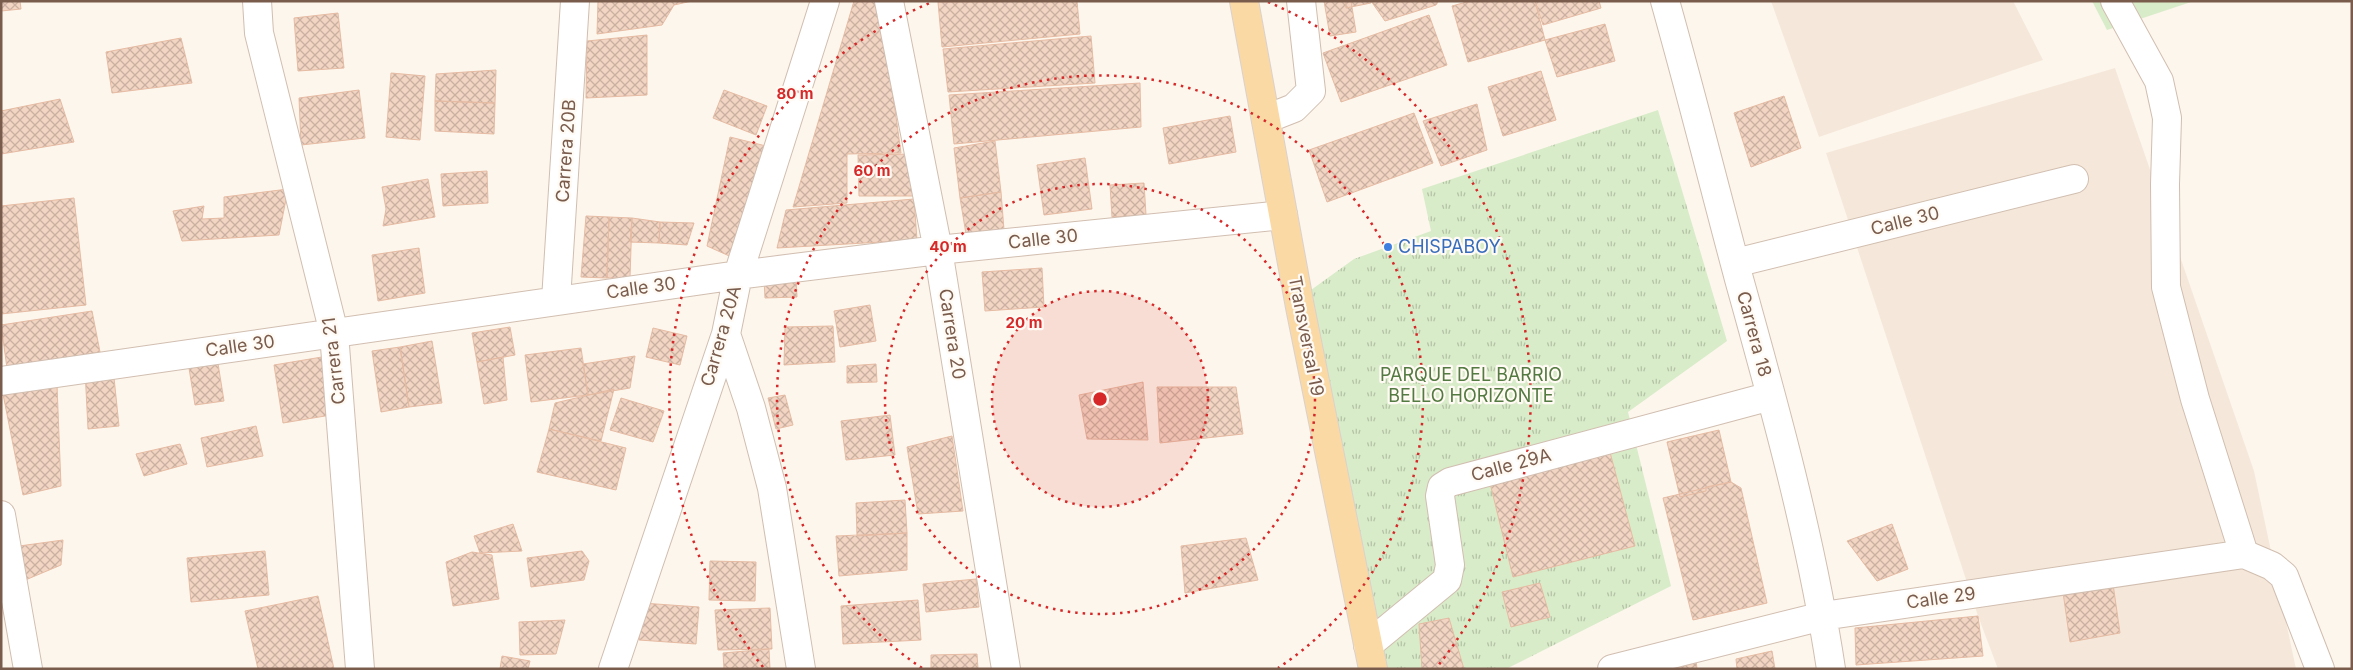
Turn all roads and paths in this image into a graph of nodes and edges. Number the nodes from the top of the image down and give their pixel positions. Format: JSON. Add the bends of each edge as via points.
{"nodes":[{"id":1,"x":257,"y":1,"type":"edge"},
{"id":2,"x":575,"y":1,"type":"edge"},
{"id":3,"x":825,"y":1,"type":"edge"},
{"id":4,"x":889,"y":1,"type":"edge"},
{"id":5,"x":1244,"y":1,"type":"edge"},
{"id":6,"x":1301,"y":1,"type":"edge"},
{"id":7,"x":1665,"y":1,"type":"edge"},
{"id":8,"x":2115,"y":1,"type":"edge"},
{"id":9,"x":1266,"y":119,"type":"junction"},
{"id":10,"x":2074,"y":178,"type":"dead end"},
{"id":11,"x":1283,"y":215,"type":"junction"},
{"id":12,"x":938,"y":250,"type":"junction"},
{"id":13,"x":1735,"y":263,"type":"junction"},
{"id":14,"x":738,"y":275,"type":"junction"},
{"id":15,"x":556,"y":300,"type":"junction"},
{"id":16,"x":334,"y":333,"type":"junction"},
{"id":17,"x":726,"y":334,"type":"junction"},
{"id":18,"x":1,"y":381,"type":"edge"},
{"id":19,"x":1771,"y":396,"type":"junction"},
{"id":20,"x":1,"y":515,"type":"edge"},
{"id":21,"x":2244,"y":554,"type":"junction"},
{"id":22,"x":1823,"y":616,"type":"junction"},
{"id":23,"x":11,"y":631,"type":"edge"},
{"id":24,"x":1370,"y":657,"type":"edge"},
{"id":25,"x":28,"y":669,"type":"edge"},
{"id":26,"x":360,"y":669,"type":"edge"},
{"id":27,"x":613,"y":669,"type":"edge"},
{"id":28,"x":802,"y":669,"type":"edge"},
{"id":29,"x":1006,"y":669,"type":"edge"},
{"id":30,"x":1612,"y":669,"type":"edge"},
{"id":31,"x":1831,"y":669,"type":"edge"},
{"id":32,"x":2320,"y":669,"type":"edge"}],
"edges":[{"from":1,"to":16,"type":"street","name":"Carrera 21","via":[[259,33]]},
{"from":2,"to":15,"type":"street","name":"Carrera 20B"},
{"from":3,"to":14,"type":"street","name":"Carrera 20A"},
{"from":4,"to":12,"type":"street","name":"Carrera 20"},
{"from":5,"to":9,"type":"main road","name":"Transversal 19"},
{"from":6,"to":9,"type":"street","via":[[1310,91],[1294,108]]},
{"from":7,"to":13,"type":"street","name":"Carrera 18"},
{"from":8,"to":21,"type":"street","via":[[2159,82],[2167,118],[2166,287],[2195,399]]},
{"from":9,"to":11,"type":"main road","name":"Transversal 19"},
{"from":10,"to":13,"type":"street","name":"Calle 30"},
{"from":11,"to":12,"type":"street","name":"Calle 30"},
{"from":11,"to":24,"type":"main road","name":"Transversal 19"},
{"from":12,"to":14,"type":"street","name":"Calle 30"},
{"from":12,"to":29,"type":"street","name":"Carrera 20"},
{"from":13,"to":19,"type":"street","name":"Carrera 18"},
{"from":14,"to":15,"type":"street","name":"Calle 30"},
{"from":14,"to":17,"type":"street","name":"Carrera 20A"},
{"from":15,"to":16,"type":"street","name":"Calle 30"},
{"from":16,"to":18,"type":"street","name":"Calle 30"},
{"from":16,"to":26,"type":"street","name":"Carrera 21"},
{"from":17,"to":27,"type":"street","name":"Carrera 20A"},
{"from":17,"to":28,"type":"street","via":[[751,408],[772,488]]},
{"from":19,"to":22,"type":"street","name":"Carrera 18"},
{"from":19,"to":24,"type":"street","name":"Calle 29A","via":[[1450,482],[1442,487],[1440,496],[1450,564],[1447,580]]},
{"from":20,"to":23,"type":"street"},
{"from":21,"to":22,"type":"street","name":"Calle 29"},
{"from":21,"to":32,"type":"street","via":[[2272,566],[2284,576]]},
{"from":22,"to":30,"type":"street","name":"Calle 29"},
{"from":22,"to":31,"type":"street","name":"Carrera 18"},
{"from":23,"to":25,"type":"street"}]}
